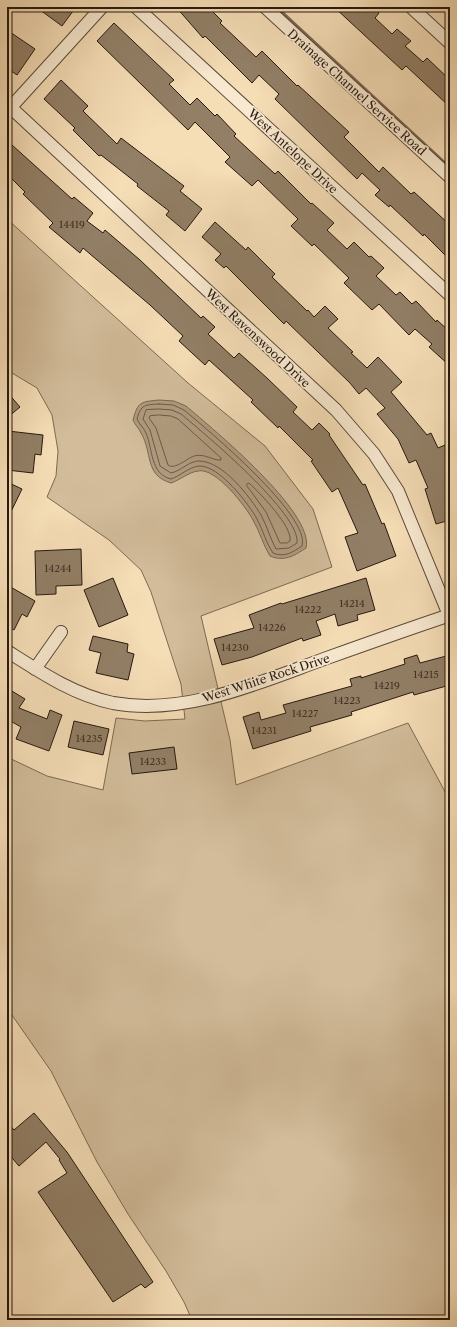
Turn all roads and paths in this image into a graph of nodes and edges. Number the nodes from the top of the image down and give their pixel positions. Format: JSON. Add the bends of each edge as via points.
{"nodes":[{"id":1,"x":102,"y":7,"type":"edge"},
{"id":2,"x":136,"y":7,"type":"edge"},
{"id":3,"x":264,"y":7,"type":"edge"},
{"id":4,"x":411,"y":7,"type":"edge"},
{"id":5,"x":450,"y":43,"type":"edge"},
{"id":6,"x":9,"y":106,"type":"edge"},
{"id":7,"x":450,"y":177,"type":"edge"},
{"id":8,"x":450,"y":295,"type":"edge"},
{"id":9,"x":450,"y":615,"type":"edge"},
{"id":10,"x":61,"y":632,"type":"dead end"},
{"id":11,"x":7,"y":651,"type":"edge"},
{"id":12,"x":35,"y":669,"type":"junction"}],
"edges":[{"from":1,"to":6,"type":"street"},
{"from":2,"to":8,"type":"street","name":"West Antelope Drive"},
{"from":3,"to":7,"type":"street","name":"Drainage Channel Service Road"},
{"from":4,"to":5,"type":"street"},
{"from":6,"to":9,"type":"street","name":"West Ravenswood Drive","via":[[336,410],[374,454],[398,492]]},
{"from":9,"to":12,"type":"street","name":"West White Rock Drive","via":[[210,698],[166,705],[113,703],[65,686]]},
{"from":10,"to":12,"type":"street"},
{"from":11,"to":12,"type":"street","name":"West White Rock Drive"}]}
